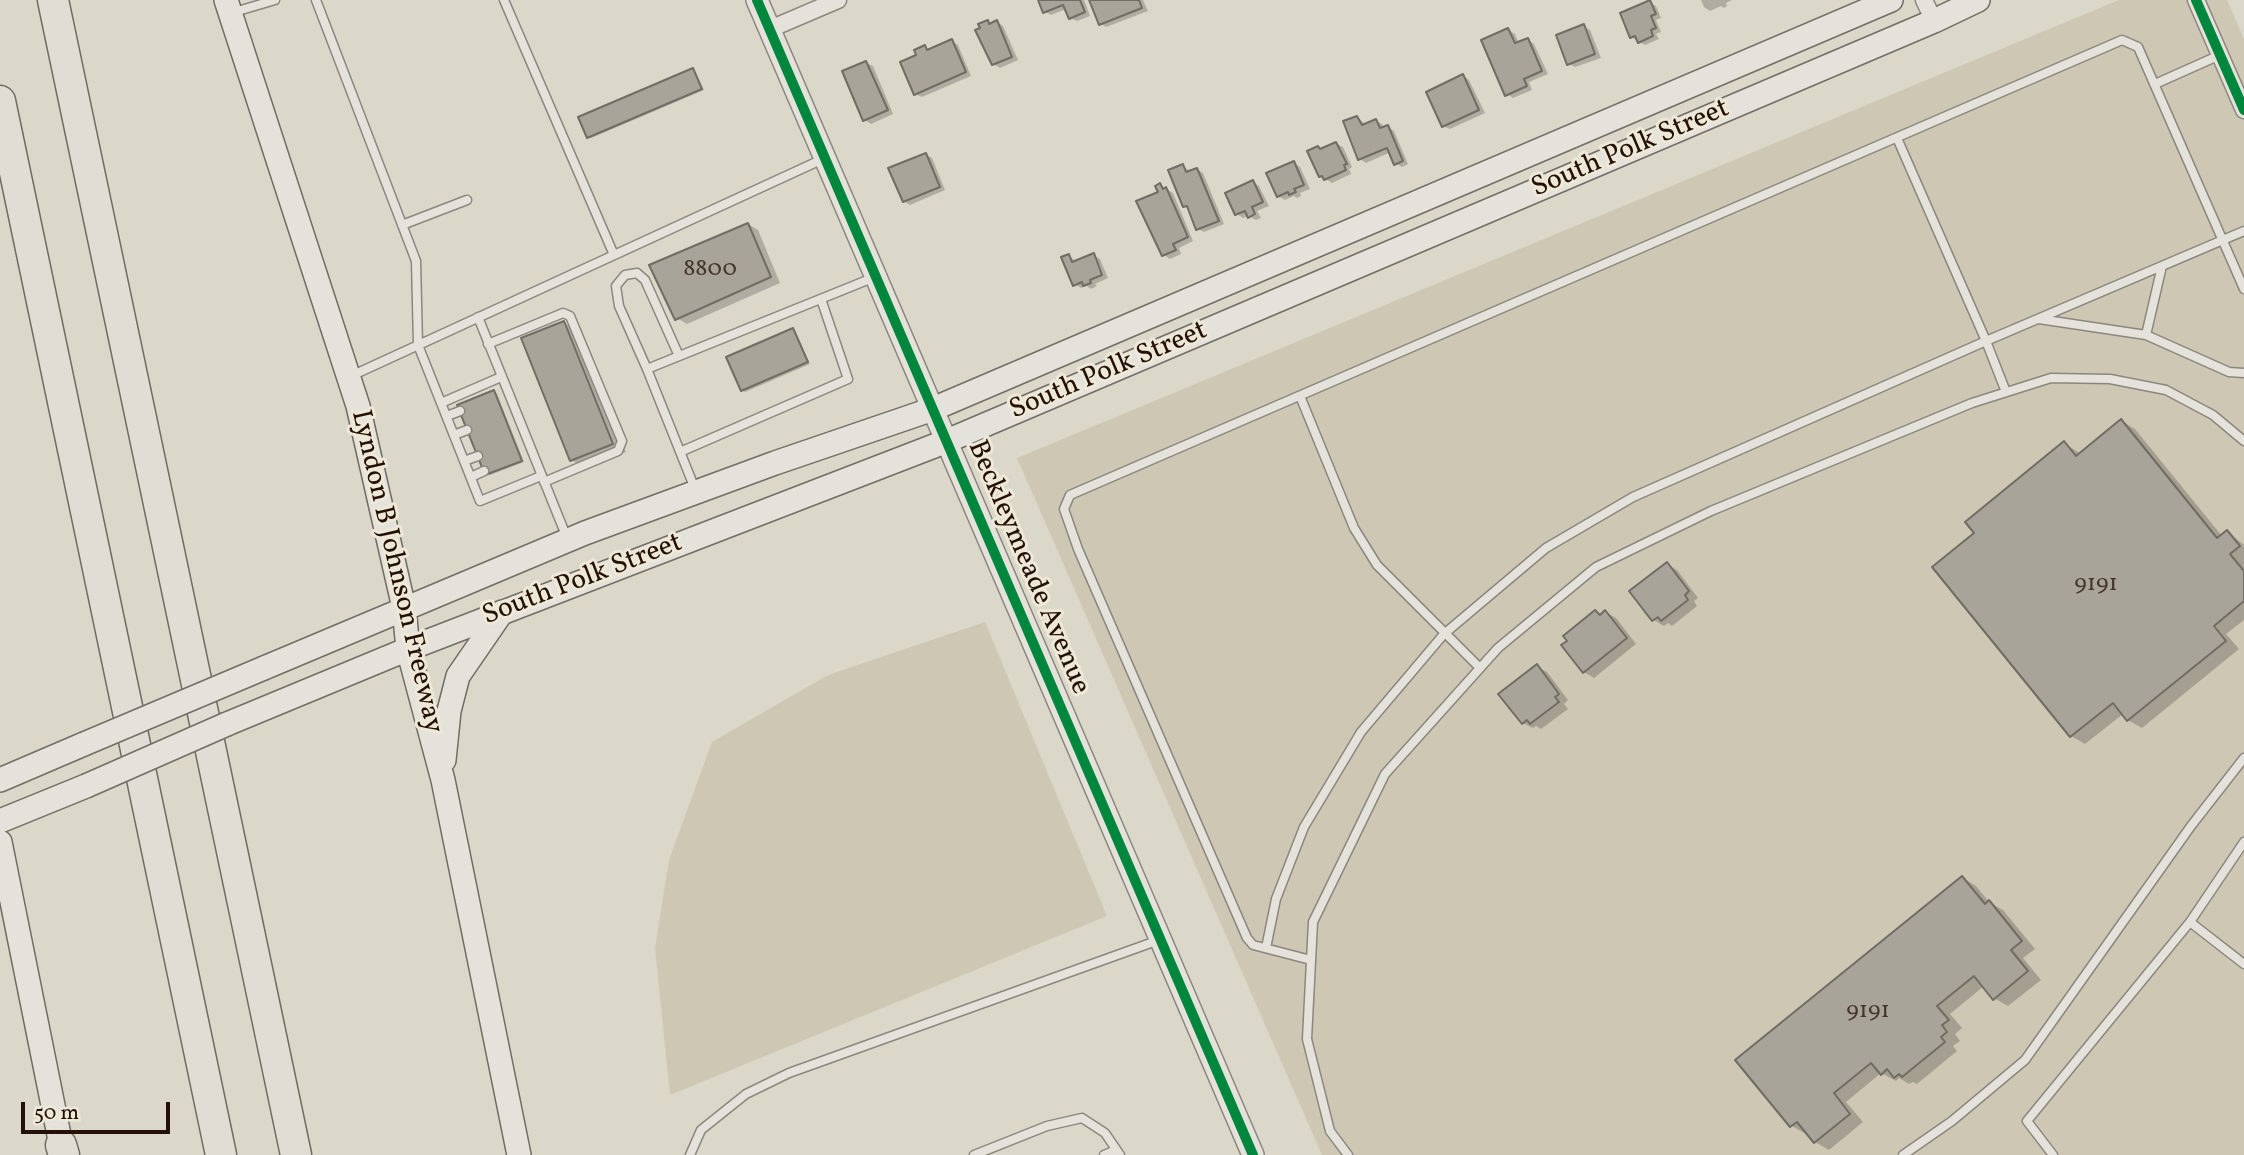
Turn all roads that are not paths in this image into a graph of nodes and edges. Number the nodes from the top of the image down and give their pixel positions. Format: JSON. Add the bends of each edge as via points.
{"nodes":[{"id":1,"x":53,"y":0,"type":"edge"},
{"id":2,"x":275,"y":0,"type":"edge"},
{"id":3,"x":316,"y":0,"type":"edge"},
{"id":4,"x":504,"y":0,"type":"edge"},
{"id":5,"x":757,"y":0,"type":"edge"},
{"id":6,"x":838,"y":0,"type":"edge"},
{"id":7,"x":1891,"y":0,"type":"edge"},
{"id":8,"x":1924,"y":0,"type":"edge"},
{"id":9,"x":1978,"y":0,"type":"edge"},
{"id":10,"x":2196,"y":0,"type":"edge"},
{"id":11,"x":228,"y":7,"type":"edge"},
{"id":12,"x":1934,"y":21,"type":"junction"},
{"id":13,"x":770,"y":29,"type":"junction"},
{"id":14,"x":2220,"y":55,"type":"junction"},
{"id":15,"x":2155,"y":84,"type":"junction"},
{"id":16,"x":0,"y":100,"type":"edge"},
{"id":17,"x":2244,"y":110,"type":"edge"},
{"id":18,"x":1897,"y":138,"type":"junction"},
{"id":19,"x":825,"y":158,"type":"junction"},
{"id":20,"x":1456,"y":185,"type":"junction"},
{"id":21,"x":467,"y":200,"type":"dead end"},
{"id":22,"x":1471,"y":217,"type":"junction"},
{"id":23,"x":402,"y":225,"type":"junction"},
{"id":24,"x":2244,"y":230,"type":"edge"},
{"id":25,"x":2223,"y":239,"type":"junction"},
{"id":26,"x":614,"y":255,"type":"junction"},
{"id":27,"x":2162,"y":266,"type":"junction"},
{"id":28,"x":876,"y":276,"type":"junction"},
{"id":29,"x":2244,"y":289,"type":"edge"},
{"id":30,"x":821,"y":299,"type":"junction"},
{"id":31,"x":478,"y":317,"type":"junction"},
{"id":32,"x":2038,"y":319,"type":"junction"},
{"id":33,"x":2146,"y":335,"type":"junction"},
{"id":34,"x":1986,"y":341,"type":"junction"},
{"id":35,"x":488,"y":344,"type":"junction"},
{"id":36,"x":418,"y":345,"type":"junction"},
{"id":37,"x":679,"y":356,"type":"junction"},
{"id":38,"x":647,"y":369,"type":"junction"},
{"id":39,"x":2244,"y":373,"type":"edge"},
{"id":40,"x":349,"y":377,"type":"junction"},
{"id":41,"x":501,"y":377,"type":"junction"},
{"id":42,"x":507,"y":392,"type":"junction"},
{"id":43,"x":2006,"y":392,"type":"junction"},
{"id":44,"x":496,"y":396,"type":"dead end"},
{"id":45,"x":1300,"y":396,"type":"junction"},
{"id":46,"x":441,"y":403,"type":"junction"},
{"id":47,"x":933,"y":409,"type":"junction"},
{"id":48,"x":515,"y":410,"type":"junction"},
{"id":49,"x":460,"y":411,"type":"dead end"},
{"id":50,"x":504,"y":414,"type":"dead end"},
{"id":51,"x":447,"y":416,"type":"junction"},
{"id":52,"x":467,"y":430,"type":"dead end"},
{"id":53,"x":454,"y":435,"type":"junction"},
{"id":54,"x":525,"y":436,"type":"junction"},
{"id":55,"x":514,"y":441,"type":"dead end"},
{"id":56,"x":947,"y":441,"type":"junction"},
{"id":57,"x":2244,"y":441,"type":"edge"},
{"id":58,"x":680,"y":452,"type":"junction"},
{"id":59,"x":532,"y":453,"type":"junction"},
{"id":60,"x":478,"y":456,"type":"dead end"},
{"id":61,"x":521,"y":457,"type":"dead end"},
{"id":62,"x":464,"y":461,"type":"junction"},
{"id":63,"x":484,"y":471,"type":"dead end"},
{"id":64,"x":471,"y":477,"type":"junction"},
{"id":65,"x":543,"y":479,"type":"junction"},
{"id":66,"x":696,"y":492,"type":"junction"},
{"id":67,"x":568,"y":541,"type":"junction"},
{"id":68,"x":404,"y":608,"type":"junction"},
{"id":69,"x":502,"y":612,"type":"junction"},
{"id":70,"x":1444,"y":634,"type":"junction"},
{"id":71,"x":408,"y":649,"type":"junction"},
{"id":72,"x":1480,"y":668,"type":"junction"},
{"id":73,"x":2244,"y":758,"type":"edge"},
{"id":74,"x":0,"y":780,"type":"edge"},
{"id":75,"x":443,"y":780,"type":"junction"},
{"id":76,"x":0,"y":821,"type":"edge"},
{"id":77,"x":0,"y":842,"type":"edge"},
{"id":78,"x":2244,"y":842,"type":"edge"},
{"id":79,"x":2190,"y":922,"type":"junction"},
{"id":80,"x":1162,"y":939,"type":"junction"},
{"id":81,"x":1266,"y":948,"type":"junction"},
{"id":82,"x":1311,"y":960,"type":"junction"},
{"id":83,"x":2244,"y":964,"type":"edge"},
{"id":84,"x":63,"y":1152,"type":"edge"},
{"id":85,"x":1118,"y":1152,"type":"edge"},
{"id":86,"x":1344,"y":1153,"type":"edge"},
{"id":87,"x":221,"y":1155,"type":"edge"},
{"id":88,"x":296,"y":1155,"type":"edge"},
{"id":89,"x":519,"y":1155,"type":"edge"},
{"id":90,"x":690,"y":1155,"type":"edge"},
{"id":91,"x":974,"y":1155,"type":"edge"},
{"id":92,"x":1104,"y":1155,"type":"edge"},
{"id":93,"x":1253,"y":1155,"type":"edge"},
{"id":94,"x":1903,"y":1155,"type":"edge"},
{"id":95,"x":2053,"y":1155,"type":"edge"}],
"edges":[{"from":1,"to":88,"type":"highway"},
{"from":2,"to":11,"type":"lane"},
{"from":3,"to":23,"type":"lane"},
{"from":4,"to":26,"type":"lane"},
{"from":5,"to":13,"type":"street","name":"Beckleymeade Avenue"},
{"from":6,"to":13,"type":"street"},
{"from":7,"to":20,"type":"main road","name":"South Polk Street"},
{"from":8,"to":12,"type":"street"},
{"from":9,"to":12,"type":"main road","name":"South Polk Street"},
{"from":10,"to":14,"type":"street"},
{"from":11,"to":40,"type":"main road","name":"Lyndon B Johnson Freeway"},
{"from":12,"to":22,"type":"main road","name":"South Polk Street"},
{"from":13,"to":19,"type":"street","name":"Beckleymeade Avenue"},
{"from":14,"to":15,"type":"lane"},
{"from":14,"to":17,"type":"street"},
{"from":15,"to":18,"type":"lane","via":[[2138,47],[2122,40]]},
{"from":15,"to":25,"type":"lane"},
{"from":16,"to":87,"type":"highway"},
{"from":18,"to":34,"type":"lane"},
{"from":18,"to":45,"type":"lane"},
{"from":19,"to":26,"type":"lane"},
{"from":19,"to":28,"type":"street","name":"Beckleymeade Avenue"},
{"from":20,"to":22,"type":"main road"},
{"from":20,"to":47,"type":"main road","name":"South Polk Street"},
{"from":21,"to":23,"type":"lane"},
{"from":22,"to":56,"type":"main road","name":"South Polk Street"},
{"from":23,"to":36,"type":"lane","via":[[416,261]]},
{"from":24,"to":25,"type":"lane"},
{"from":25,"to":27,"type":"lane"},
{"from":25,"to":29,"type":"lane"},
{"from":26,"to":31,"type":"lane"},
{"from":27,"to":32,"type":"lane"},
{"from":27,"to":33,"type":"lane"},
{"from":28,"to":30,"type":"lane"},
{"from":28,"to":47,"type":"street","name":"Beckleymeade Avenue"},
{"from":30,"to":37,"type":"lane"},
{"from":30,"to":58,"type":"lane","via":[[848,379]]},
{"from":31,"to":35,"type":"lane"},
{"from":31,"to":36,"type":"lane"},
{"from":32,"to":33,"type":"lane"},
{"from":32,"to":34,"type":"lane"},
{"from":33,"to":39,"type":"lane","via":[[2229,372]]},
{"from":34,"to":43,"type":"lane"},
{"from":34,"to":70,"type":"lane","via":[[1633,497],[1546,548]]},
{"from":35,"to":41,"type":"lane"},
{"from":35,"to":65,"type":"lane","via":[[563,313],[570,316],[622,441],[618,451]]},
{"from":36,"to":40,"type":"lane"},
{"from":36,"to":46,"type":"lane"},
{"from":37,"to":38,"type":"lane"},
{"from":37,"to":38,"type":"lane","via":[[645,280],[637,273],[625,275],[616,286],[619,306]]},
{"from":38,"to":58,"type":"lane"},
{"from":40,"to":68,"type":"main road","name":"Lyndon B Johnson Freeway"},
{"from":41,"to":42,"type":"lane"},
{"from":41,"to":46,"type":"lane"},
{"from":42,"to":44,"type":"lane"},
{"from":42,"to":48,"type":"lane"},
{"from":43,"to":57,"type":"lane","via":[[2051,378],[2110,379],[2166,390],[2213,415]]},
{"from":43,"to":72,"type":"lane","via":[[1711,511],[1595,567]]},
{"from":45,"to":70,"type":"lane","via":[[1353,528],[1377,565]]},
{"from":45,"to":81,"type":"lane","via":[[1070,495],[1064,509],[1247,938]]},
{"from":46,"to":51,"type":"lane"},
{"from":47,"to":56,"type":"street","name":"Beckleymeade Avenue"},
{"from":47,"to":66,"type":"main road","name":"South Polk Street"},
{"from":48,"to":50,"type":"lane"},
{"from":48,"to":54,"type":"lane"},
{"from":49,"to":51,"type":"lane"},
{"from":51,"to":53,"type":"lane"},
{"from":52,"to":53,"type":"lane"},
{"from":53,"to":62,"type":"lane"},
{"from":54,"to":55,"type":"lane"},
{"from":54,"to":59,"type":"lane"},
{"from":56,"to":69,"type":"main road","name":"South Polk Street"},
{"from":56,"to":80,"type":"street","name":"Beckleymeade Avenue"},
{"from":58,"to":66,"type":"lane"},
{"from":59,"to":61,"type":"lane"},
{"from":59,"to":65,"type":"lane"},
{"from":60,"to":62,"type":"lane"},
{"from":62,"to":64,"type":"lane"},
{"from":63,"to":64,"type":"lane"},
{"from":64,"to":65,"type":"lane","via":[[481,502]]},
{"from":65,"to":67,"type":"lane"},
{"from":66,"to":67,"type":"main road","name":"South Polk Street"},
{"from":67,"to":68,"type":"main road","name":"South Polk Street"},
{"from":68,"to":71,"type":"main road","name":"Lyndon B Johnson Freeway"},
{"from":68,"to":74,"type":"main road","name":"South Polk Street","bridge":true},
{"from":69,"to":71,"type":"main road","name":"South Polk Street"},
{"from":69,"to":75,"type":"main road","via":[[458,677],[444,743]]},
{"from":70,"to":72,"type":"lane"},
{"from":70,"to":81,"type":"lane","via":[[1361,732],[1304,827],[1276,899]]},
{"from":71,"to":75,"type":"main road","name":"Lyndon B Johnson Freeway"},
{"from":71,"to":76,"type":"main road","name":"South Polk Street","bridge":true},
{"from":72,"to":82,"type":"lane","via":[[1385,774],[1313,922]]},
{"from":73,"to":94,"type":"lane","via":[[2025,1060]]},
{"from":75,"to":89,"type":"main road","name":"Lyndon B Johnson Freeway"},
{"from":77,"to":84,"type":"main road"},
{"from":78,"to":79,"type":"lane"},
{"from":79,"to":83,"type":"lane"},
{"from":79,"to":95,"type":"lane","via":[[2027,1121]]},
{"from":80,"to":90,"type":"lane","via":[[789,1073],[746,1094],[701,1130]]},
{"from":80,"to":93,"type":"street","name":"Beckleymeade Avenue"},
{"from":81,"to":82,"type":"lane"},
{"from":82,"to":86,"type":"lane","via":[[1307,1039],[1330,1131]]},
{"from":85,"to":91,"type":"lane","via":[[1105,1133],[1082,1118],[1047,1126]]},
{"from":85,"to":92,"type":"lane"}]}
